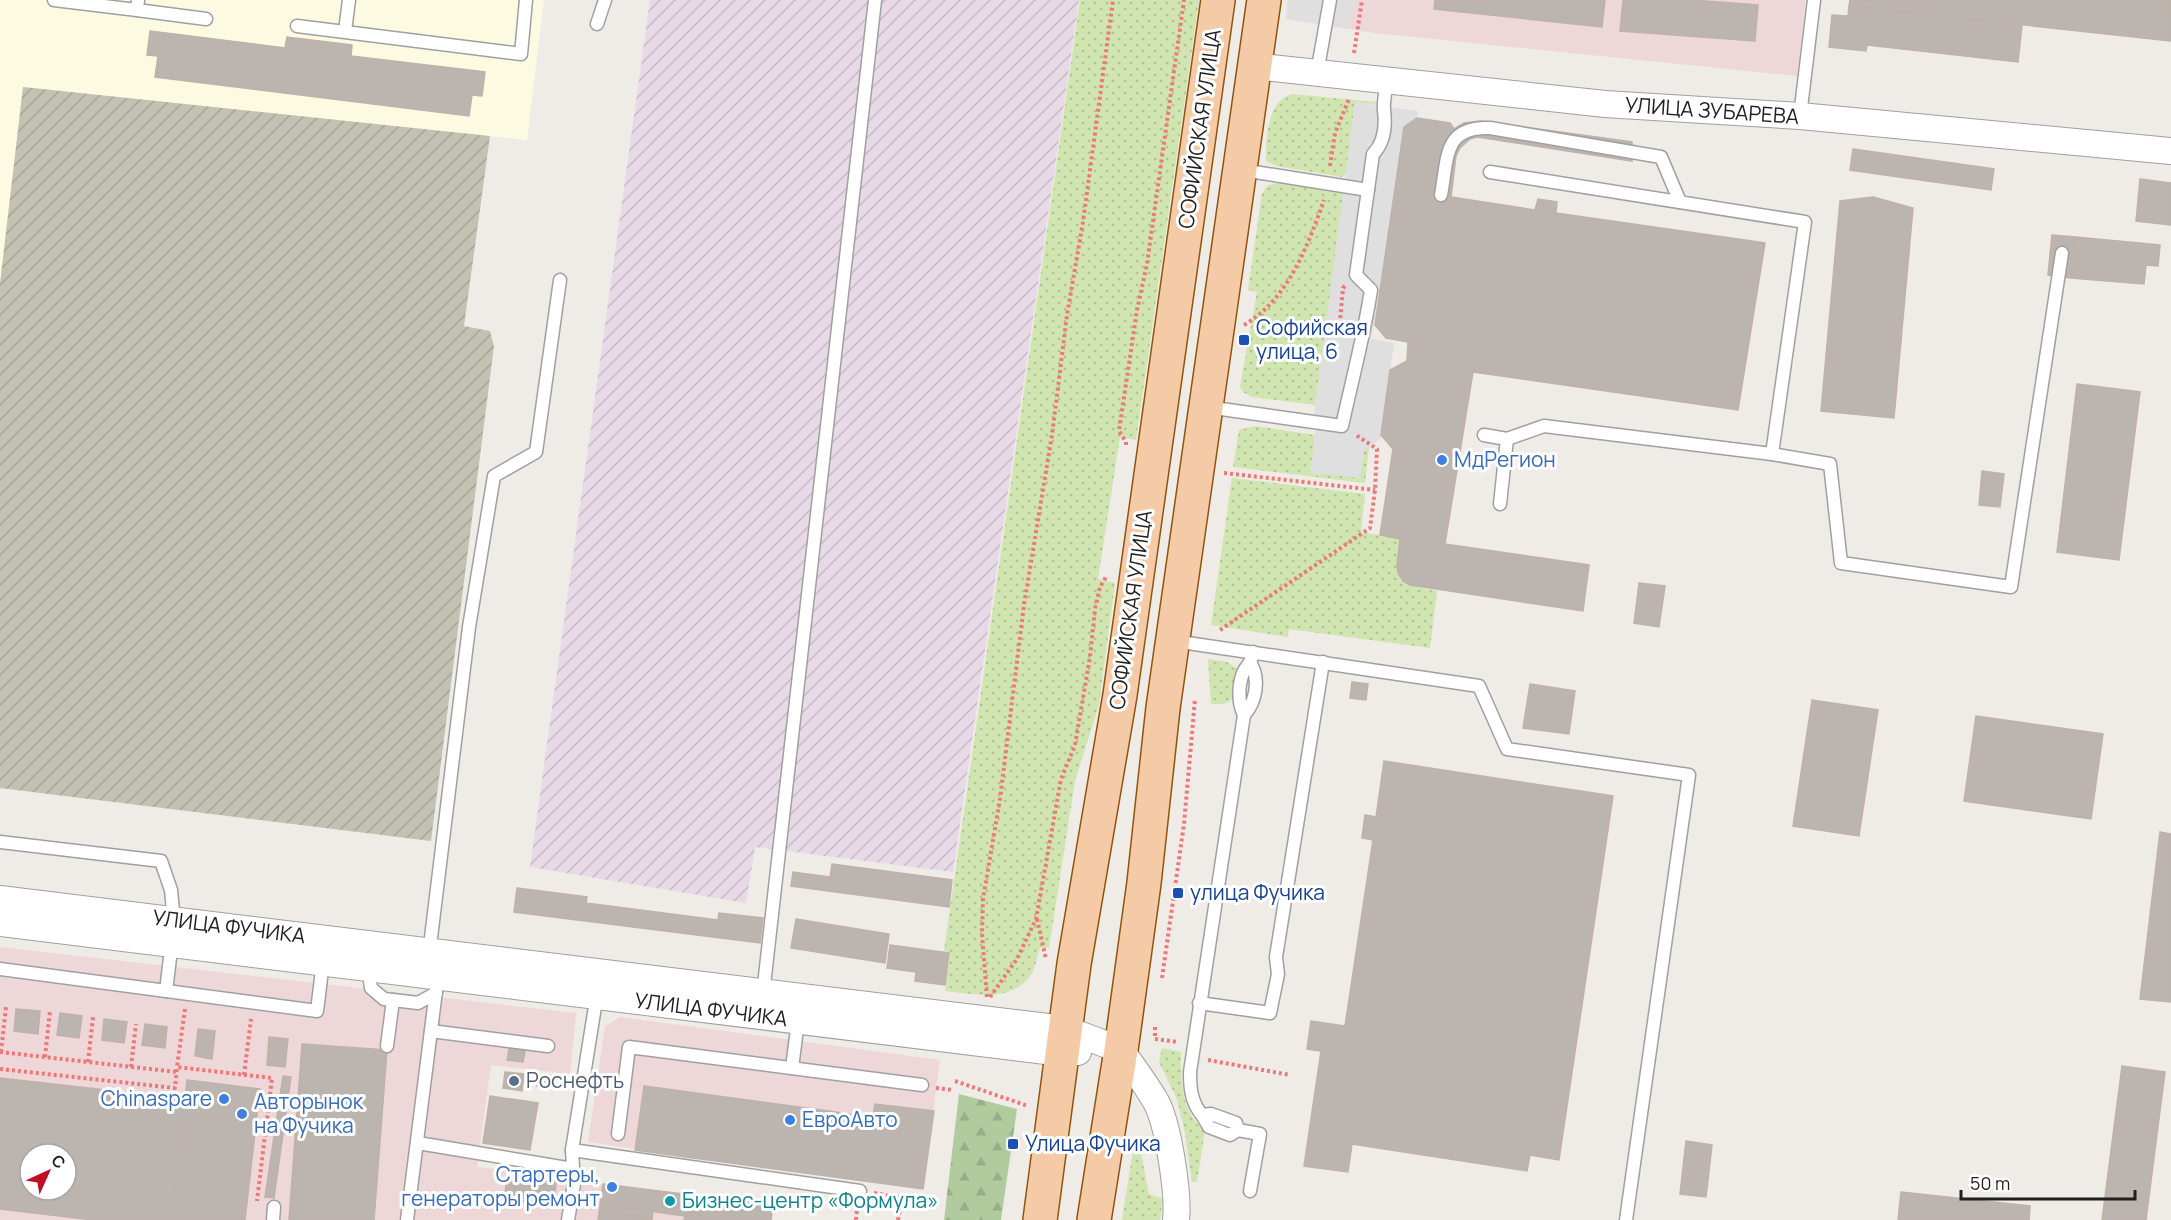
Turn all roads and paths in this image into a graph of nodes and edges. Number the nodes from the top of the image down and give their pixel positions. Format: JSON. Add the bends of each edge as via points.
{"nodes":[{"id":1,"x":54,"y":0,"type":"edge"},
{"id":2,"x":349,"y":0,"type":"edge"},
{"id":3,"x":526,"y":0,"type":"edge"},
{"id":4,"x":604,"y":0,"type":"edge"},
{"id":5,"x":875,"y":0,"type":"edge"},
{"id":6,"x":1113,"y":0,"type":"edge"},
{"id":7,"x":1184,"y":0,"type":"edge"},
{"id":8,"x":1218,"y":0,"type":"edge"},
{"id":9,"x":1264,"y":0,"type":"edge"},
{"id":10,"x":1330,"y":0,"type":"edge"},
{"id":11,"x":1362,"y":0,"type":"edge"},
{"id":12,"x":1814,"y":0,"type":"edge"},
{"id":13,"x":137,"y":5,"type":"edge"},
{"id":14,"x":206,"y":20,"type":"dead end"},
{"id":15,"x":597,"y":24,"type":"dead end"},
{"id":16,"x":297,"y":26,"type":"dead end"},
{"id":17,"x":345,"y":31,"type":"junction"},
{"id":18,"x":1254,"y":66,"type":"junction"},
{"id":19,"x":1317,"y":73,"type":"junction"},
{"id":20,"x":1350,"y":77,"type":"junction"},
{"id":21,"x":1387,"y":81,"type":"junction"},
{"id":22,"x":1800,"y":116,"type":"junction"},
{"id":23,"x":2171,"y":152,"type":"edge"},
{"id":24,"x":1240,"y":170,"type":"junction"},
{"id":25,"x":1490,"y":172,"type":"dead end"},
{"id":26,"x":1329,"y":175,"type":"dead end"},
{"id":27,"x":1368,"y":190,"type":"junction"},
{"id":28,"x":1441,"y":195,"type":"dead end"},
{"id":29,"x":1325,"y":198,"type":"dead end"},
{"id":30,"x":1680,"y":202,"type":"junction"},
{"id":31,"x":2062,"y":253,"type":"dead end"},
{"id":32,"x":1356,"y":275,"type":"junction"},
{"id":33,"x":560,"y":280,"type":"dead end"},
{"id":34,"x":1244,"y":326,"type":"dead end"},
{"id":35,"x":1364,"y":335,"type":"junction"},
{"id":36,"x":1207,"y":407,"type":"junction"},
{"id":37,"x":1342,"y":426,"type":"junction"},
{"id":38,"x":1484,"y":435,"type":"dead end"},
{"id":39,"x":1507,"y":439,"type":"junction"},
{"id":40,"x":1126,"y":442,"type":"dead end"},
{"id":41,"x":1772,"y":454,"type":"junction"},
{"id":42,"x":1223,"y":473,"type":"dead end"},
{"id":43,"x":1375,"y":490,"type":"junction"},
{"id":44,"x":1500,"y":504,"type":"dead end"},
{"id":45,"x":1106,"y":579,"type":"dead end"},
{"id":46,"x":1186,"y":643,"type":"junction"},
{"id":47,"x":1252,"y":658,"type":"junction"},
{"id":48,"x":1323,"y":662,"type":"junction"},
{"id":49,"x":1195,"y":698,"type":"dead end"},
{"id":50,"x":0,"y":842,"type":"edge"},
{"id":51,"x":0,"y":899,"type":"edge"},
{"id":52,"x":1036,"y":919,"type":"junction"},
{"id":53,"x":0,"y":923,"type":"edge"},
{"id":54,"x":173,"y":932,"type":"junction"},
{"id":55,"x":1046,"y":960,"type":"dead end"},
{"id":56,"x":323,"y":962,"type":"junction"},
{"id":57,"x":369,"y":968,"type":"junction"},
{"id":58,"x":0,"y":969,"type":"edge"},
{"id":59,"x":434,"y":970,"type":"junction"},
{"id":60,"x":598,"y":984,"type":"junction"},
{"id":61,"x":1160,"y":987,"type":"dead end"},
{"id":62,"x":166,"y":991,"type":"junction"},
{"id":63,"x":187,"y":993,"type":"junction"},
{"id":64,"x":393,"y":1000,"type":"junction"},
{"id":65,"x":253,"y":1002,"type":"junction"},
{"id":66,"x":1199,"y":1003,"type":"junction"},
{"id":67,"x":762,"y":1004,"type":"junction"},
{"id":68,"x":6,"y":1008,"type":"dead end"},
{"id":69,"x":50,"y":1011,"type":"dead end"},
{"id":70,"x":93,"y":1017,"type":"dead end"},
{"id":71,"x":1156,"y":1019,"type":"dead end"},
{"id":72,"x":798,"y":1021,"type":"junction"},
{"id":73,"x":136,"y":1023,"type":"dead end"},
{"id":74,"x":431,"y":1031,"type":"junction"},
{"id":75,"x":1064,"y":1041,"type":"junction"},
{"id":76,"x":387,"y":1046,"type":"dead end"},
{"id":77,"x":548,"y":1046,"type":"dead end"},
{"id":78,"x":1192,"y":1047,"type":"junction"},
{"id":79,"x":1121,"y":1050,"type":"junction"},
{"id":80,"x":0,"y":1052,"type":"edge"},
{"id":81,"x":45,"y":1057,"type":"junction"},
{"id":82,"x":88,"y":1062,"type":"junction"},
{"id":83,"x":131,"y":1066,"type":"junction"},
{"id":84,"x":792,"y":1068,"type":"junction"},
{"id":85,"x":0,"y":1069,"type":"edge"},
{"id":86,"x":177,"y":1069,"type":"junction"},
{"id":87,"x":244,"y":1075,"type":"junction"},
{"id":88,"x":1290,"y":1075,"type":"dead end"},
{"id":89,"x":955,"y":1081,"type":"dead end"},
{"id":90,"x":922,"y":1085,"type":"dead end"},
{"id":91,"x":1029,"y":1106,"type":"dead end"},
{"id":92,"x":618,"y":1134,"type":"dead end"},
{"id":93,"x":418,"y":1143,"type":"junction"},
{"id":94,"x":572,"y":1150,"type":"junction"},
{"id":95,"x":573,"y":1169,"type":"junction"},
{"id":96,"x":860,"y":1191,"type":"joint"},
{"id":97,"x":1250,"y":1191,"type":"dead end"},
{"id":98,"x":274,"y":1206,"type":"joint"},
{"id":99,"x":273,"y":1220,"type":"edge"},
{"id":100,"x":407,"y":1220,"type":"edge"},
{"id":101,"x":568,"y":1220,"type":"edge"},
{"id":102,"x":898,"y":1220,"type":"edge"},
{"id":103,"x":1040,"y":1220,"type":"edge"},
{"id":104,"x":1094,"y":1220,"type":"edge"},
{"id":105,"x":1176,"y":1220,"type":"edge"},
{"id":106,"x":1626,"y":1220,"type":"edge"}],
"edges":[{"from":1,"to":13,"type":"lane"},
{"from":2,"to":17,"type":"lane"},
{"from":3,"to":17,"type":"lane","via":[[521,54]]},
{"from":4,"to":15,"type":"lane"},
{"from":5,"to":67,"type":"lane"},
{"from":6,"to":52,"type":"path","via":[[983,899],[987,1001],[1017,959]]},
{"from":7,"to":40,"type":"path","via":[[1119,431]]},
{"from":8,"to":75,"type":"main road","name":"СОФИЙСКАЯ УЛИЦА","via":[[1120,695]]},
{"from":9,"to":18,"type":"main road"},
{"from":10,"to":19,"type":"lane"},
{"from":11,"to":20,"type":"path"},
{"from":12,"to":22,"type":"lane"},
{"from":13,"to":14,"type":"lane"},
{"from":16,"to":17,"type":"lane"},
{"from":18,"to":19,"type":"street","name":"УЛИЦА ЗУБАРЕВА"},
{"from":18,"to":24,"type":"main road"},
{"from":19,"to":20,"type":"street","name":"УЛИЦА ЗУБАРЕВА"},
{"from":20,"to":21,"type":"street","name":"УЛИЦА ЗУБАРЕВА"},
{"from":20,"to":26,"type":"path","via":[[1349,102],[1335,133]]},
{"from":21,"to":22,"type":"street","name":"УЛИЦА ЗУБАРЕВА","via":[[1605,104]]},
{"from":21,"to":27,"type":"lane","via":[[1382,145],[1373,153]]},
{"from":22,"to":23,"type":"street","name":"УЛИЦА ЗУБАРЕВА"},
{"from":24,"to":27,"type":"lane"},
{"from":24,"to":36,"type":"main road"},
{"from":25,"to":30,"type":"lane"},
{"from":27,"to":32,"type":"lane"},
{"from":28,"to":30,"type":"lane","via":[[1450,145],[1458,135],[1474,128],[1661,157]]},
{"from":29,"to":34,"type":"path","via":[[1286,284],[1262,313]]},
{"from":30,"to":41,"type":"lane","via":[[1805,222]]},
{"from":31,"to":41,"type":"lane","via":[[2011,587],[1841,563],[1830,464]]},
{"from":32,"to":35,"type":"lane","via":[[1371,290]]},
{"from":32,"to":35,"type":"path","via":[[1343,288],[1340,332]]},
{"from":33,"to":59,"type":"lane","via":[[536,452],[494,476],[469,627]]},
{"from":35,"to":37,"type":"lane"},
{"from":36,"to":37,"type":"lane"},
{"from":36,"to":46,"type":"main road"},
{"from":37,"to":43,"type":"path","via":[[1377,449]]},
{"from":38,"to":39,"type":"lane"},
{"from":39,"to":41,"type":"lane","via":[[1544,426]]},
{"from":39,"to":44,"type":"lane"},
{"from":42,"to":43,"type":"path"},
{"from":43,"to":46,"type":"path","via":[[1370,528]]},
{"from":45,"to":52,"type":"path","via":[[1095,609],[1075,745],[1061,779]]},
{"from":46,"to":47,"type":"lane"},
{"from":46,"to":79,"type":"main road","via":[[1144,883]]},
{"from":47,"to":48,"type":"lane"},
{"from":47,"to":66,"type":"lane","via":[[1243,672],[1238,704],[1244,715]]},
{"from":48,"to":66,"type":"lane","via":[[1270,1013]]},
{"from":48,"to":106,"type":"lane","via":[[1479,686],[1508,749],[1689,775]]},
{"from":49,"to":61,"type":"path","via":[[1184,824]]},
{"from":50,"to":54,"type":"lane","via":[[162,861],[171,890]]},
{"from":51,"to":54,"type":"street","name":"УЛИЦА ФУЧИКА"},
{"from":52,"to":55,"type":"path"},
{"from":53,"to":54,"type":"street","name":"УЛИЦА ФУЧИКА"},
{"from":54,"to":56,"type":"street","name":"УЛИЦА ФУЧИКА"},
{"from":54,"to":59,"type":"street","name":"УЛИЦА ФУЧИКА"},
{"from":54,"to":62,"type":"lane"},
{"from":56,"to":57,"type":"street","name":"УЛИЦА ФУЧИКА"},
{"from":56,"to":65,"type":"lane","via":[[317,1011]]},
{"from":57,"to":59,"type":"street","name":"УЛИЦА ФУЧИКА"},
{"from":57,"to":64,"type":"lane","via":[[371,988],[384,999]]},
{"from":58,"to":62,"type":"lane"},
{"from":59,"to":60,"type":"street","name":"УЛИЦА ФУЧИКА"},
{"from":59,"to":64,"type":"lane","via":[[418,1003]]},
{"from":59,"to":74,"type":"lane"},
{"from":60,"to":67,"type":"street","name":"УЛИЦА ФУЧИКА"},
{"from":60,"to":94,"type":"lane"},
{"from":62,"to":63,"type":"lane"},
{"from":63,"to":65,"type":"lane"},
{"from":63,"to":86,"type":"path"},
{"from":64,"to":76,"type":"lane"},
{"from":65,"to":87,"type":"path"},
{"from":66,"to":78,"type":"lane"},
{"from":67,"to":72,"type":"street","name":"УЛИЦА ФУЧИКА"},
{"from":67,"to":75,"type":"street","name":"УЛИЦА ФУЧИКА"},
{"from":68,"to":80,"type":"path"},
{"from":69,"to":81,"type":"path"},
{"from":70,"to":82,"type":"path"},
{"from":71,"to":78,"type":"path","via":[[1155,1039],[1184,1042]]},
{"from":72,"to":75,"type":"street","name":"УЛИЦА ФУЧИКА"},
{"from":72,"to":84,"type":"lane"},
{"from":73,"to":83,"type":"path"},
{"from":74,"to":77,"type":"lane"},
{"from":74,"to":93,"type":"lane"},
{"from":75,"to":79,"type":"street","name":"УЛИЦА ФУЧИКА"},
{"from":75,"to":103,"type":"main road","name":"СОФИЙСКАЯ УЛИЦА"},
{"from":78,"to":88,"type":"path","via":[[1202,1059]]},
{"from":78,"to":97,"type":"lane","via":[[1190,1088],[1196,1108],[1202,1115],[1211,1114],[1236,1123],[1238,1130],[1260,1134]]},
{"from":79,"to":104,"type":"main road"},
{"from":79,"to":105,"type":"street","via":[[1156,1101],[1176,1184]]},
{"from":80,"to":81,"type":"path"},
{"from":81,"to":82,"type":"path"},
{"from":82,"to":83,"type":"path"},
{"from":83,"to":86,"type":"path"},
{"from":84,"to":90,"type":"lane"},
{"from":84,"to":92,"type":"lane","via":[[629,1047]]},
{"from":85,"to":86,"type":"path","via":[[175,1088]]},
{"from":86,"to":87,"type":"path"},
{"from":87,"to":98,"type":"path","via":[[272,1078],[256,1204]]},
{"from":89,"to":91,"type":"path"},
{"from":93,"to":95,"type":"lane"},
{"from":93,"to":100,"type":"lane"},
{"from":94,"to":95,"type":"lane"},
{"from":94,"to":96,"type":"lane"},
{"from":95,"to":101,"type":"lane"},
{"from":96,"to":102,"type":"path","via":[[902,1198]]},
{"from":98,"to":99,"type":"lane"}]}
